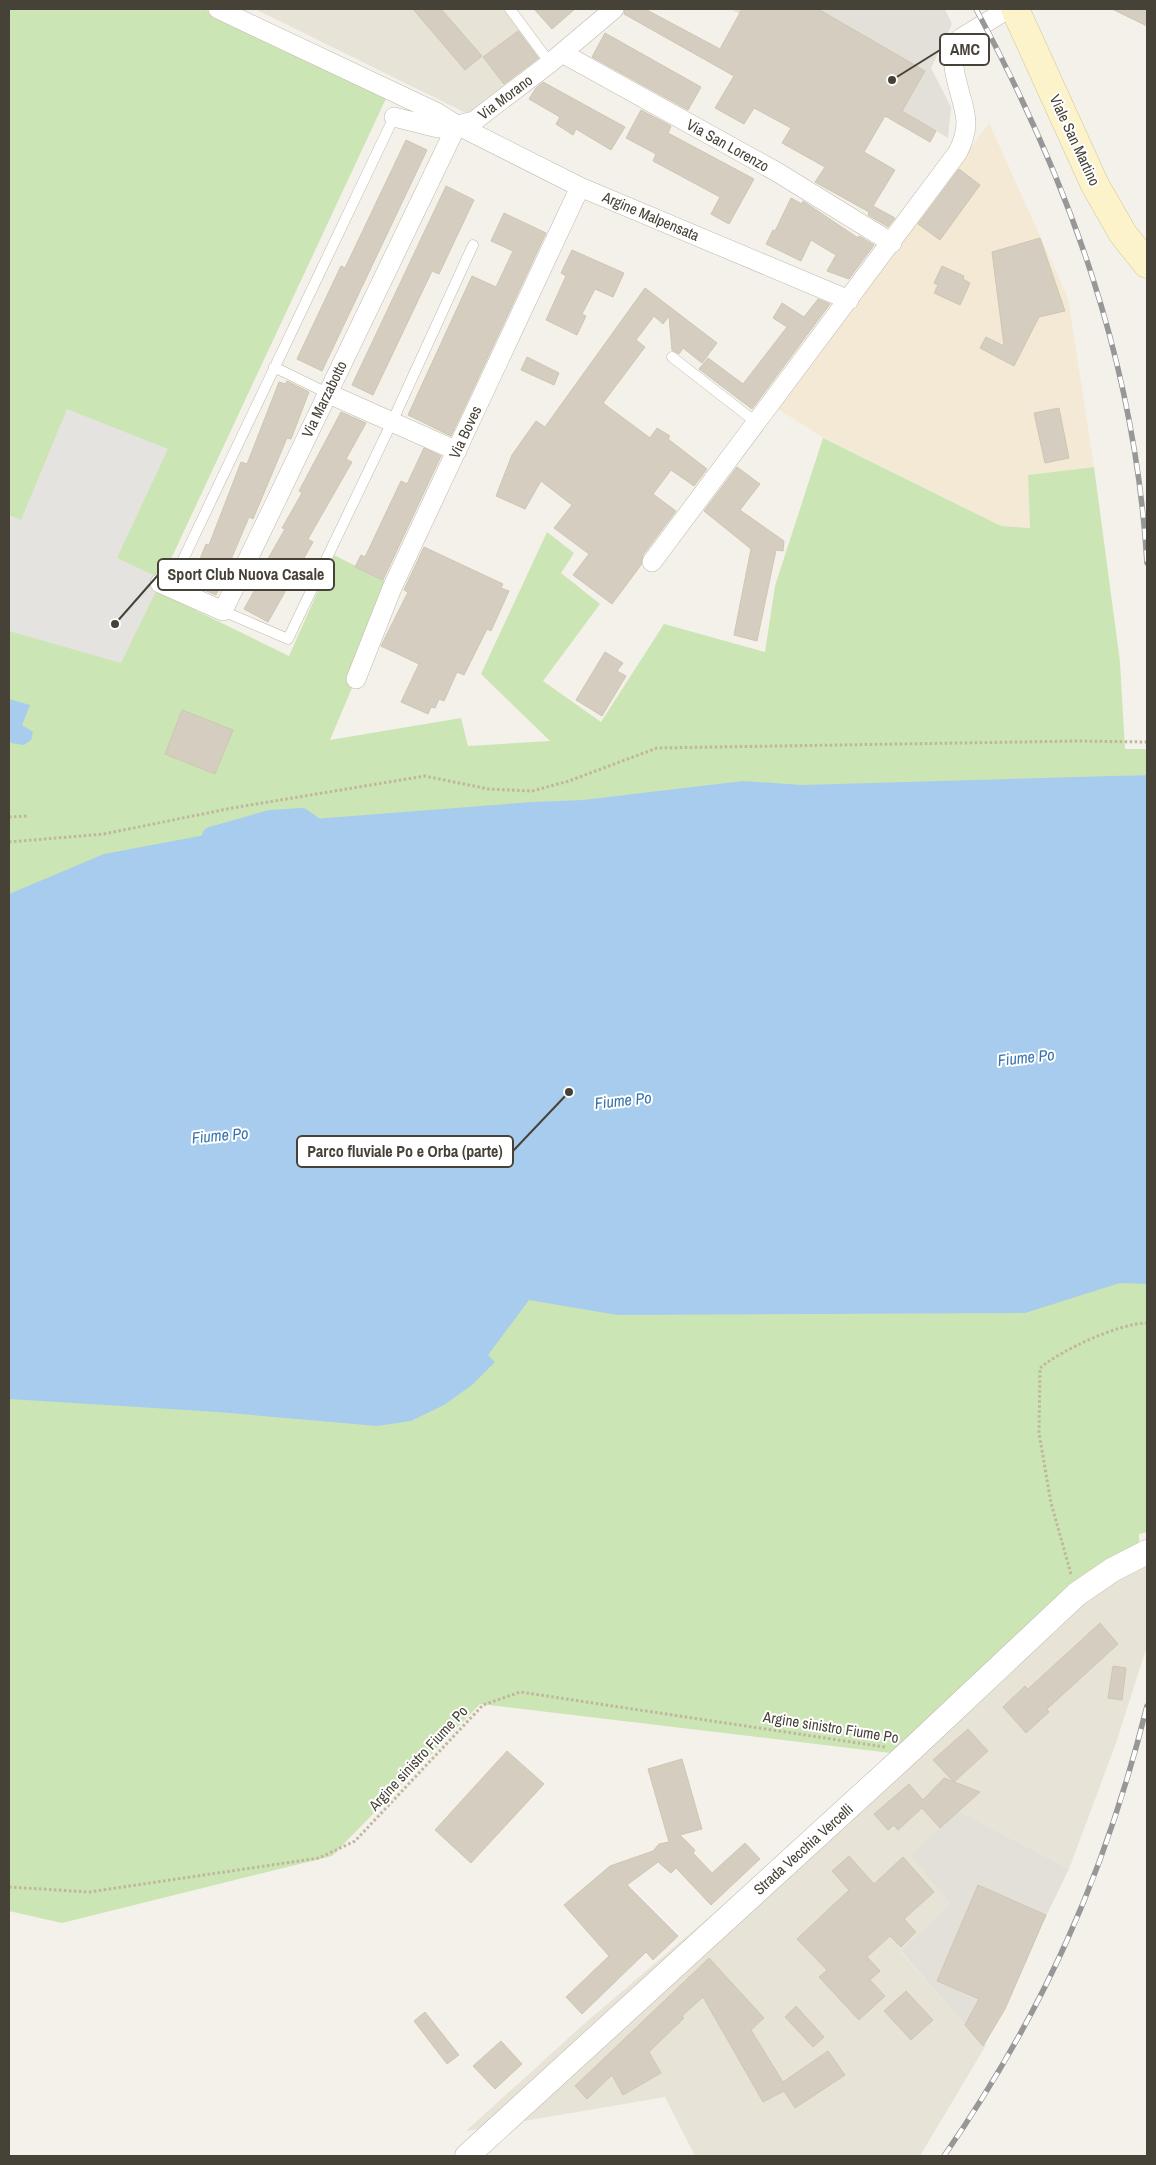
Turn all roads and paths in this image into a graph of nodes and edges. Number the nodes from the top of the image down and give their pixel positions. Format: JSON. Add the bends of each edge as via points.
{"nodes":[{"id":1,"x":218,"y":9,"type":"edge"},
{"id":2,"x":510,"y":9,"type":"edge"},
{"id":3,"x":614,"y":9,"type":"edge"},
{"id":4,"x":1008,"y":9,"type":"edge"},
{"id":5,"x":1015,"y":9,"type":"edge"},
{"id":6,"x":556,"y":58,"type":"junction"},
{"id":7,"x":394,"y":117,"type":"joint"},
{"id":8,"x":457,"y":125,"type":"junction"},
{"id":9,"x":580,"y":187,"type":"junction"},
{"id":10,"x":892,"y":242,"type":"junction"},
{"id":11,"x":473,"y":245,"type":"dead end"},
{"id":12,"x":1147,"y":264,"type":"edge"},
{"id":13,"x":849,"y":300,"type":"junction"},
{"id":14,"x":672,"y":358,"type":"dead end"},
{"id":15,"x":274,"y":368,"type":"junction"},
{"id":16,"x":326,"y":393,"type":"junction"},
{"id":17,"x":392,"y":422,"type":"junction"},
{"id":18,"x":757,"y":423,"type":"junction"},
{"id":19,"x":457,"y":451,"type":"junction"},
{"id":20,"x":652,"y":562,"type":"dead end"},
{"id":21,"x":164,"y":586,"type":"joint"},
{"id":22,"x":222,"y":611,"type":"junction"},
{"id":23,"x":356,"y":680,"type":"dead end"},
{"id":24,"x":1147,"y":742,"type":"edge"},
{"id":25,"x":29,"y":816,"type":"dead end"},
{"id":26,"x":9,"y":817,"type":"edge"},
{"id":27,"x":9,"y":842,"type":"edge"},
{"id":28,"x":1147,"y":1323,"type":"edge"},
{"id":29,"x":1147,"y":1552,"type":"edge"},
{"id":30,"x":1077,"y":1594,"type":"junction"},
{"id":31,"x":910,"y":1751,"type":"junction"},
{"id":32,"x":9,"y":1886,"type":"edge"},
{"id":33,"x":467,"y":2156,"type":"edge"}],
"edges":[{"from":1,"to":8,"type":"street","name":"Argine Malpensata","via":[[436,112]]},
{"from":2,"to":6,"type":"lane"},
{"from":3,"to":6,"type":"street","name":"Via Morano"},
{"from":4,"to":10,"type":"street","via":[[956,44],[955,70],[965,109],[965,138]]},
{"from":5,"to":12,"type":"main road","name":"Viale San Martino","via":[[1095,185],[1123,234]]},
{"from":6,"to":8,"type":"street","name":"Via Morano","via":[[474,121]]},
{"from":6,"to":10,"type":"street","name":"Via San Lorenzo","via":[[778,172]]},
{"from":7,"to":8,"type":"street","via":[[438,128]]},
{"from":7,"to":15,"type":"lane"},
{"from":8,"to":9,"type":"street","name":"Argine Malpensata"},
{"from":8,"to":16,"type":"street","name":"Via Marzabotto"},
{"from":9,"to":13,"type":"street","name":"Argine Malpensata"},
{"from":9,"to":19,"type":"street","name":"Via Boves"},
{"from":10,"to":13,"type":"street"},
{"from":11,"to":17,"type":"lane"},
{"from":13,"to":18,"type":"street"},
{"from":14,"to":18,"type":"lane"},
{"from":15,"to":16,"type":"lane"},
{"from":15,"to":21,"type":"lane"},
{"from":16,"to":17,"type":"street"},
{"from":16,"to":22,"type":"street","name":"Via Marzabotto"},
{"from":17,"to":19,"type":"street"},
{"from":17,"to":22,"type":"lane","via":[[288,639]]},
{"from":18,"to":20,"type":"street"},
{"from":19,"to":23,"type":"street","name":"Via Boves","via":[[392,588]]},
{"from":21,"to":22,"type":"street"},
{"from":24,"to":27,"type":"path","via":[[657,748],[532,790],[488,789],[425,776],[232,808],[104,834]]},
{"from":25,"to":26,"type":"path"},
{"from":28,"to":30,"type":"path","via":[[1133,1323],[1053,1357],[1040,1368],[1038,1433],[1050,1503]]},
{"from":29,"to":30,"type":"street","name":"Strada Vecchia Vercelli","via":[[1112,1570]]},
{"from":30,"to":31,"type":"street","name":"Strada Vecchia Vercelli"},
{"from":31,"to":32,"type":"path","name":"Argine sinistro Fiume Po","via":[[520,1692],[483,1705],[355,1841],[319,1858],[89,1892]]},
{"from":31,"to":33,"type":"street","name":"Strada Vecchia Vercelli"}]}
